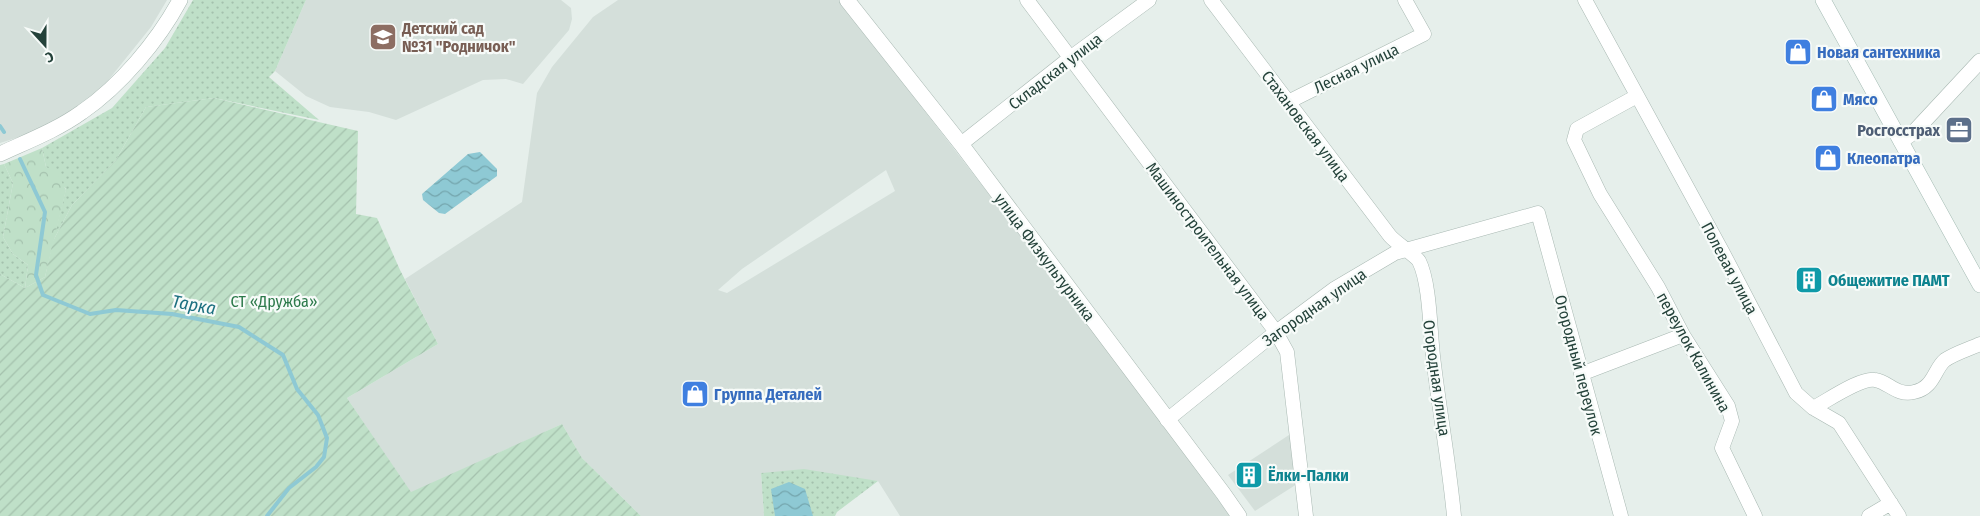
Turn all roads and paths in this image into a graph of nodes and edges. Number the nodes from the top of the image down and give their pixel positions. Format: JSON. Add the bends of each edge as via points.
{"nodes":[{"id":1,"x":180,"y":0,"type":"edge"},
{"id":2,"x":847,"y":0,"type":"edge"},
{"id":3,"x":1027,"y":0,"type":"edge"},
{"id":4,"x":1149,"y":0,"type":"edge"},
{"id":5,"x":1212,"y":0,"type":"edge"},
{"id":6,"x":1405,"y":0,"type":"edge"},
{"id":7,"x":1585,"y":0,"type":"edge"},
{"id":8,"x":1823,"y":0,"type":"edge"},
{"id":9,"x":1070,"y":58,"type":"junction"},
{"id":10,"x":1980,"y":61,"type":"edge"},
{"id":11,"x":1637,"y":96,"type":"junction"},
{"id":12,"x":1288,"y":102,"type":"junction"},
{"id":13,"x":1901,"y":141,"type":"junction"},
{"id":14,"x":961,"y":144,"type":"junction"},
{"id":15,"x":0,"y":154,"type":"edge"},
{"id":16,"x":1538,"y":213,"type":"joint"},
{"id":17,"x":1403,"y":249,"type":"junction"},
{"id":18,"x":1980,"y":285,"type":"edge"},
{"id":19,"x":1276,"y":332,"type":"junction"},
{"id":20,"x":1682,"y":335,"type":"junction"},
{"id":21,"x":1980,"y":344,"type":"edge"},
{"id":22,"x":1581,"y":374,"type":"junction"},
{"id":23,"x":1813,"y":408,"type":"junction"},
{"id":24,"x":1167,"y":420,"type":"junction"},
{"id":25,"x":1891,"y":503,"type":"junction"},
{"id":26,"x":1238,"y":516,"type":"edge"},
{"id":27,"x":1306,"y":516,"type":"edge"},
{"id":28,"x":1454,"y":516,"type":"edge"},
{"id":29,"x":1621,"y":516,"type":"edge"},
{"id":30,"x":1755,"y":516,"type":"edge"},
{"id":31,"x":1869,"y":516,"type":"edge"},
{"id":32,"x":1899,"y":516,"type":"edge"}],
"edges":[{"from":1,"to":15,"type":"street","via":[[152,41],[104,94],[54,129]]},
{"from":2,"to":14,"type":"street","name":"улица Физкультурника"},
{"from":3,"to":9,"type":"street","name":"Машиностроительная улица"},
{"from":4,"to":9,"type":"street","name":"Складская улица"},
{"from":5,"to":12,"type":"street","name":"Стахановская улица"},
{"from":6,"to":12,"type":"street","name":"Лесная улица","via":[[1424,34]]},
{"from":7,"to":11,"type":"street","name":"Полевая улица"},
{"from":8,"to":13,"type":"street"},
{"from":9,"to":14,"type":"street","name":"Складская улица"},
{"from":9,"to":19,"type":"street","name":"Машиностроительная улица"},
{"from":10,"to":13,"type":"street","via":[[1914,132]]},
{"from":11,"to":20,"type":"street","name":"переулок Калинина","via":[[1577,129],[1574,140],[1600,194],[1658,287]]},
{"from":11,"to":23,"type":"street","name":"Полевая улица","via":[[1796,393]]},
{"from":12,"to":17,"type":"street","name":"Стахановская улица"},
{"from":13,"to":18,"type":"street"},
{"from":14,"to":24,"type":"street","name":"улица Физкультурника"},
{"from":16,"to":17,"type":"street","name":"Загородная улица"},
{"from":16,"to":22,"type":"street","name":"Огородный переулок"},
{"from":17,"to":19,"type":"street","name":"Загородная улица","via":[[1334,289]]},
{"from":17,"to":28,"type":"street","name":"Огородная улица","via":[[1418,259],[1423,274]]},
{"from":19,"to":24,"type":"street","name":"Загородная улица"},
{"from":19,"to":27,"type":"street","name":"Машиностроительная улица","via":[[1287,352]]},
{"from":20,"to":22,"type":"street"},
{"from":20,"to":30,"type":"street","name":"переулок Калинина","via":[[1728,406],[1732,421],[1722,448]]},
{"from":21,"to":23,"type":"street","via":[[1944,361],[1929,385],[1915,392],[1902,392],[1876,380],[1866,380]]},
{"from":22,"to":29,"type":"street","name":"Огородный переулок"},
{"from":23,"to":25,"type":"street","name":"Полевая улица","via":[[1839,424]]},
{"from":24,"to":26,"type":"street","name":"улица Физкультурника"},
{"from":25,"to":31,"type":"street"},
{"from":25,"to":32,"type":"street","name":"Полевая улица"}]}
